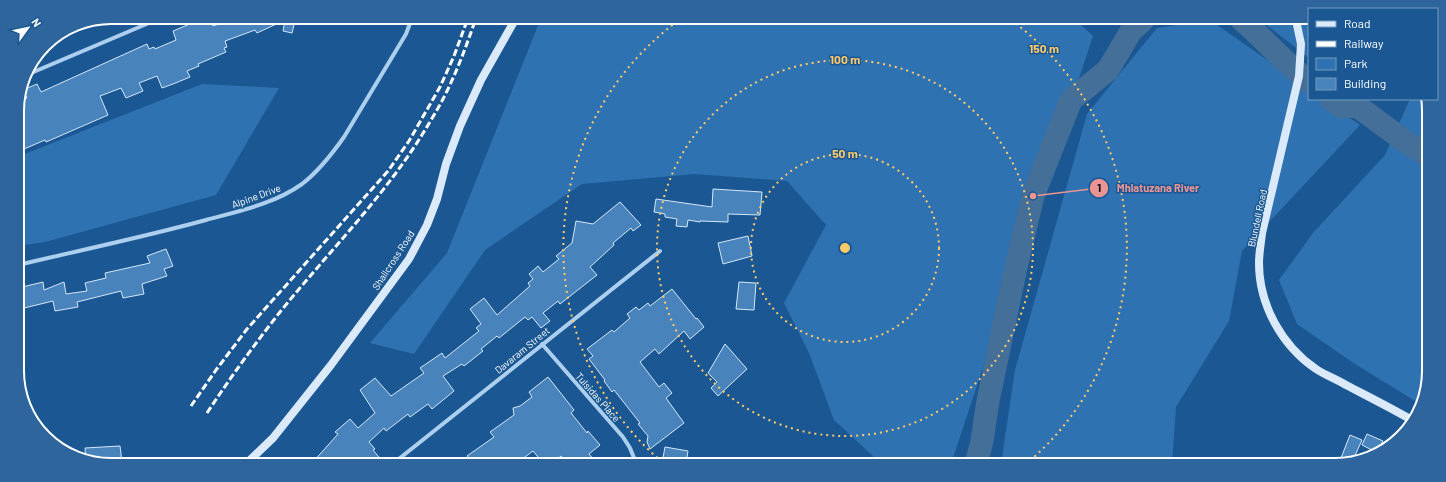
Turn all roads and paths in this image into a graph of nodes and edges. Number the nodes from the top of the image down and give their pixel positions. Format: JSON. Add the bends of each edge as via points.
{"nodes":[{"id":1,"x":146,"y":24,"type":"edge"},
{"id":2,"x":410,"y":24,"type":"edge"},
{"id":3,"x":513,"y":24,"type":"edge"},
{"id":4,"x":1297,"y":24,"type":"edge"},
{"id":5,"x":33,"y":72,"type":"edge"},
{"id":6,"x":660,"y":251,"type":"dead end"},
{"id":7,"x":24,"y":264,"type":"edge"},
{"id":8,"x":542,"y":344,"type":"junction"},
{"id":9,"x":1408,"y":418,"type":"edge"},
{"id":10,"x":252,"y":458,"type":"edge"},
{"id":11,"x":400,"y":458,"type":"edge"},
{"id":12,"x":634,"y":458,"type":"edge"}],
"edges":[{"from":1,"to":5,"type":"street"},
{"from":2,"to":7,"type":"street","name":"Alpine Drive","via":[[335,151],[302,184],[282,196],[234,213]]},
{"from":3,"to":10,"type":"street","name":"Shallcross Road","via":[[481,80],[460,126],[435,205],[409,259],[331,365],[273,438]]},
{"from":4,"to":9,"type":"street","name":"Blundell Road","via":[[1301,44],[1299,76],[1262,233],[1259,264],[1269,314],[1291,347],[1316,369]]},
{"from":6,"to":8,"type":"street","name":"Davaram Street"},
{"from":8,"to":11,"type":"street","name":"Davaram Street"},
{"from":8,"to":12,"type":"street","name":"Tulsidas Place","via":[[622,437]]}]}
